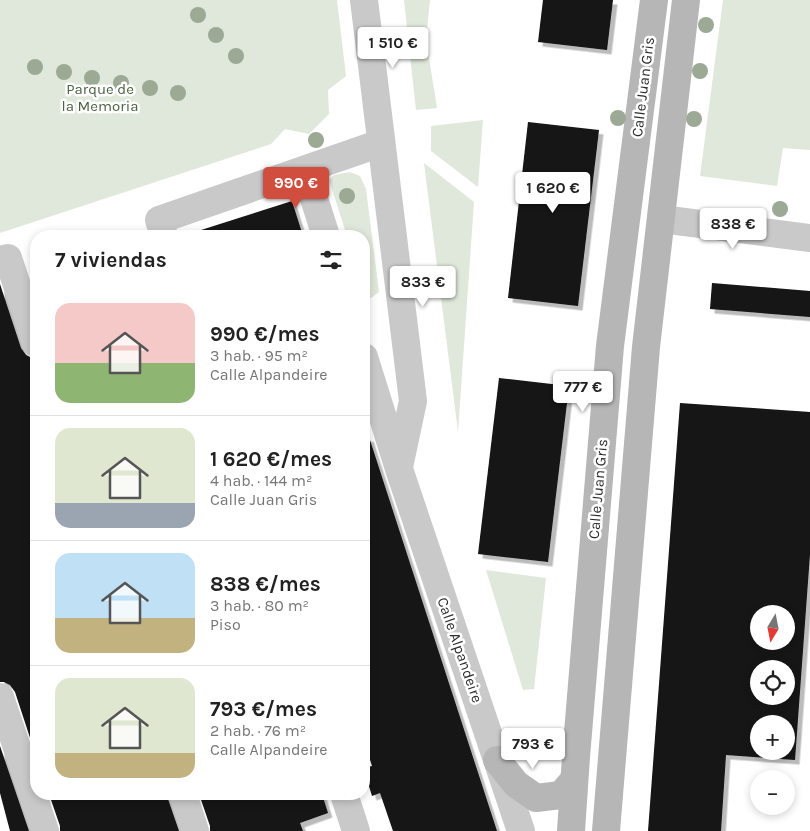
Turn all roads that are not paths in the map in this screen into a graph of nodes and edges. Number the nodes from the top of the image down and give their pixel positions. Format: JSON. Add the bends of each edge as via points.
{"nodes":[{"id":1,"x":364,"y":0,"type":"edge"},
{"id":2,"x":654,"y":0,"type":"edge"},
{"id":3,"x":686,"y":0,"type":"edge"},
{"id":4,"x":381,"y":143,"type":"junction"},
{"id":5,"x":306,"y":170,"type":"junction"},
{"id":6,"x":661,"y":219,"type":"junction"},
{"id":7,"x":162,"y":230,"type":"edge"},
{"id":8,"x":324,"y":230,"type":"edge"},
{"id":9,"x":810,"y":238,"type":"edge"},
{"id":10,"x":4,"y":259,"type":"edge"},
{"id":11,"x":30,"y":327,"type":"edge"},
{"id":12,"x":370,"y":376,"type":"edge"},
{"id":13,"x":399,"y":469,"type":"junction"},
{"id":14,"x":0,"y":697,"type":"edge"},
{"id":15,"x":497,"y":760,"type":"junction"},
{"id":16,"x":574,"y":780,"type":"junction"},
{"id":17,"x":30,"y":786,"type":"edge"},
{"id":18,"x":35,"y":800,"type":"edge"},
{"id":19,"x":185,"y":800,"type":"edge"},
{"id":20,"x":346,"y":800,"type":"edge"},
{"id":21,"x":45,"y":831,"type":"edge"},
{"id":22,"x":195,"y":831,"type":"edge"},
{"id":23,"x":356,"y":831,"type":"edge"},
{"id":24,"x":520,"y":831,"type":"edge"},
{"id":25,"x":571,"y":831,"type":"edge"},
{"id":26,"x":606,"y":831,"type":"edge"}],
"edges":[{"from":1,"to":4,"type":"street"},
{"from":2,"to":16,"type":"main road","name":"Calle Juan Gris","via":[[610,346]]},
{"from":3,"to":6,"type":"main road"},
{"from":4,"to":5,"type":"street"},
{"from":4,"to":13,"type":"street","via":[[413,401]]},
{"from":5,"to":7,"type":"street","via":[[159,220]]},
{"from":5,"to":8,"type":"street"},
{"from":6,"to":9,"type":"street"},
{"from":6,"to":26,"type":"main road","via":[[646,347]]},
{"from":10,"to":11,"type":"street"},
{"from":12,"to":13,"type":"street","name":"Calle Alpandeire"},
{"from":13,"to":15,"type":"street","name":"Calle Alpandeire"},
{"from":14,"to":17,"type":"street"},
{"from":15,"to":16,"type":"main road","via":[[516,784],[536,798],[561,795]]},
{"from":15,"to":24,"type":"street","name":"Calle Alpandeire"},
{"from":16,"to":25,"type":"main road","name":"Calle Juan Gris"},
{"from":18,"to":21,"type":"street"},
{"from":19,"to":22,"type":"street"},
{"from":20,"to":23,"type":"street"}]}
